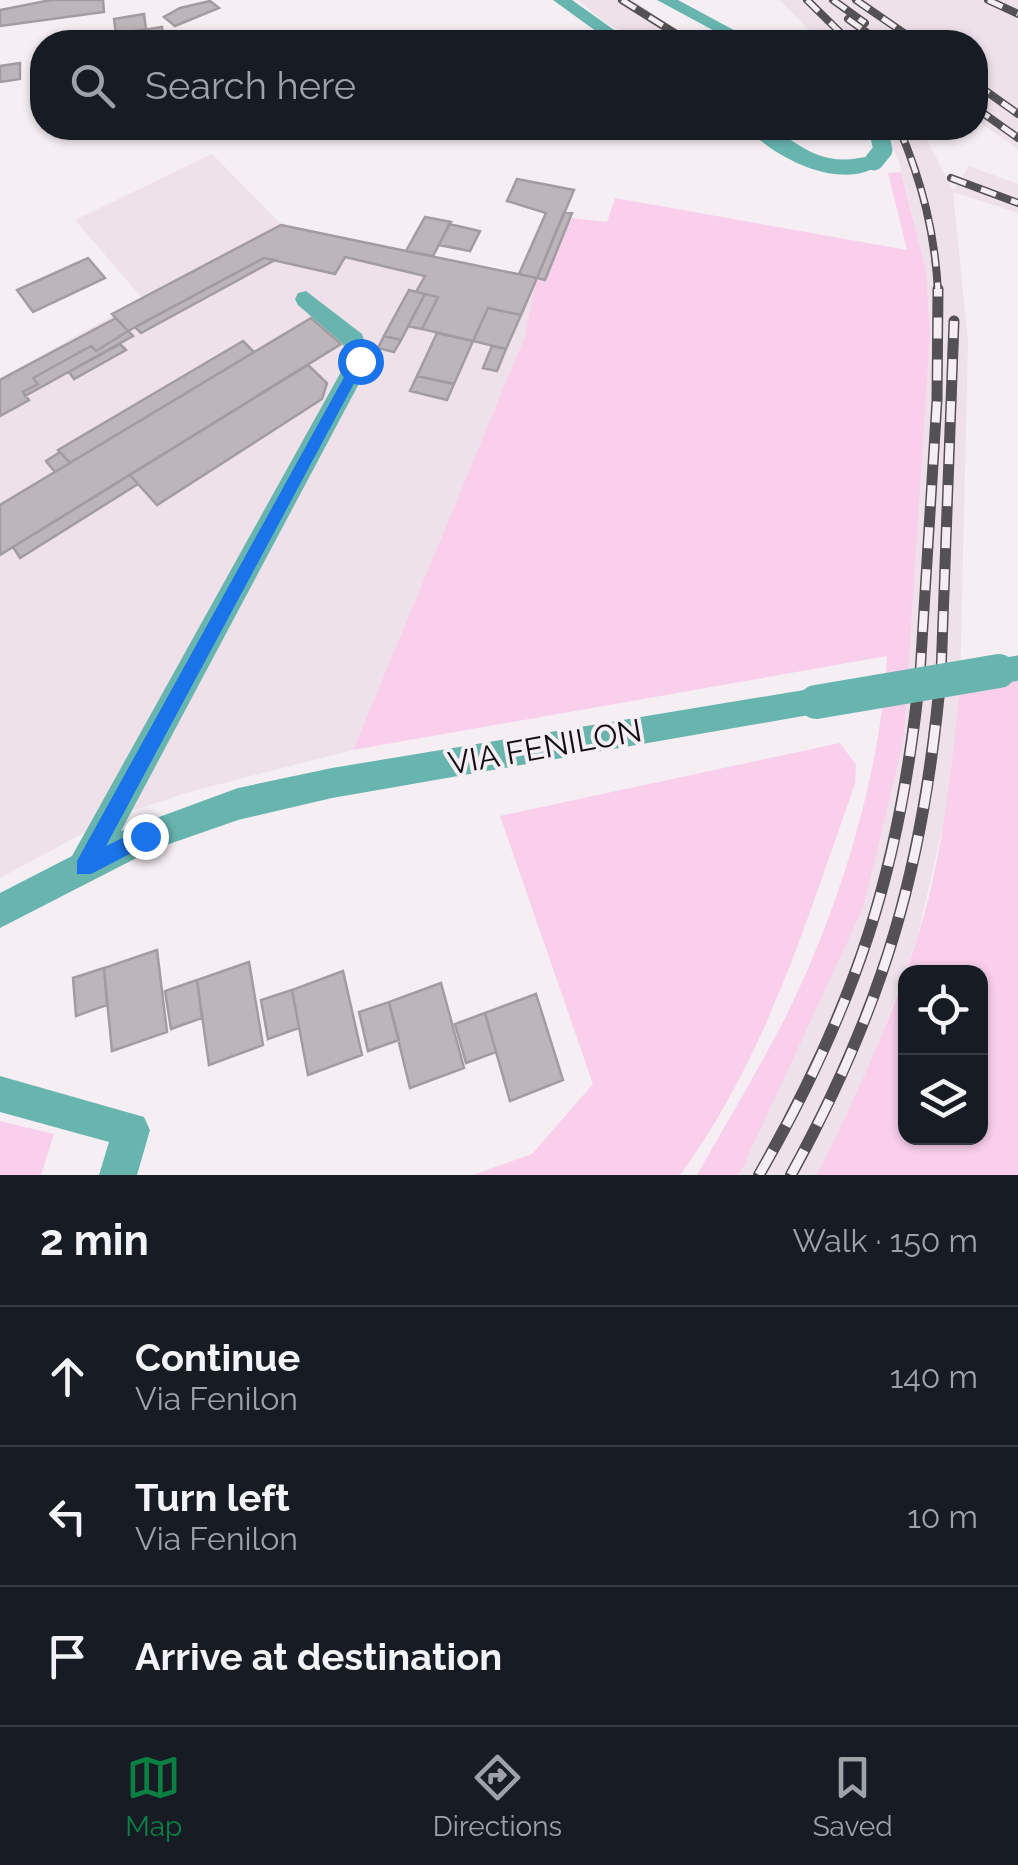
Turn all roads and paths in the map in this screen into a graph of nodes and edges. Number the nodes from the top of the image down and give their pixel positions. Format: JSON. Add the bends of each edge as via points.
{"nodes":[{"id":1,"x":561,"y":0,"type":"edge"},
{"id":2,"x":666,"y":0,"type":"edge"},
{"id":3,"x":605,"y":30,"type":"edge"},
{"id":4,"x":724,"y":30,"type":"edge"},
{"id":5,"x":777,"y":140,"type":"edge"},
{"id":6,"x":881,"y":140,"type":"edge"},
{"id":7,"x":306,"y":299,"type":"dead end"},
{"id":8,"x":1018,"y":668,"type":"edge"},
{"id":9,"x":84,"y":868,"type":"junction"},
{"id":10,"x":0,"y":911,"type":"edge"},
{"id":11,"x":0,"y":1094,"type":"edge"},
{"id":12,"x":118,"y":1175,"type":"edge"}],
"edges":[{"from":1,"to":3,"type":"street"},
{"from":2,"to":4,"type":"street"},
{"from":5,"to":6,"type":"street","bridge":true,"via":[[840,169],[874,161],[883,150]]},
{"from":7,"to":9,"type":"street","via":[[354,340],[360,361]]},
{"from":8,"to":9,"type":"street","name":"VIA FENILON","bridge":true,"via":[[332,783],[238,804],[145,836]]},
{"from":9,"to":10,"type":"street","name":"VIA FENILON"},
{"from":11,"to":12,"type":"street","via":[[131,1130]]}]}
